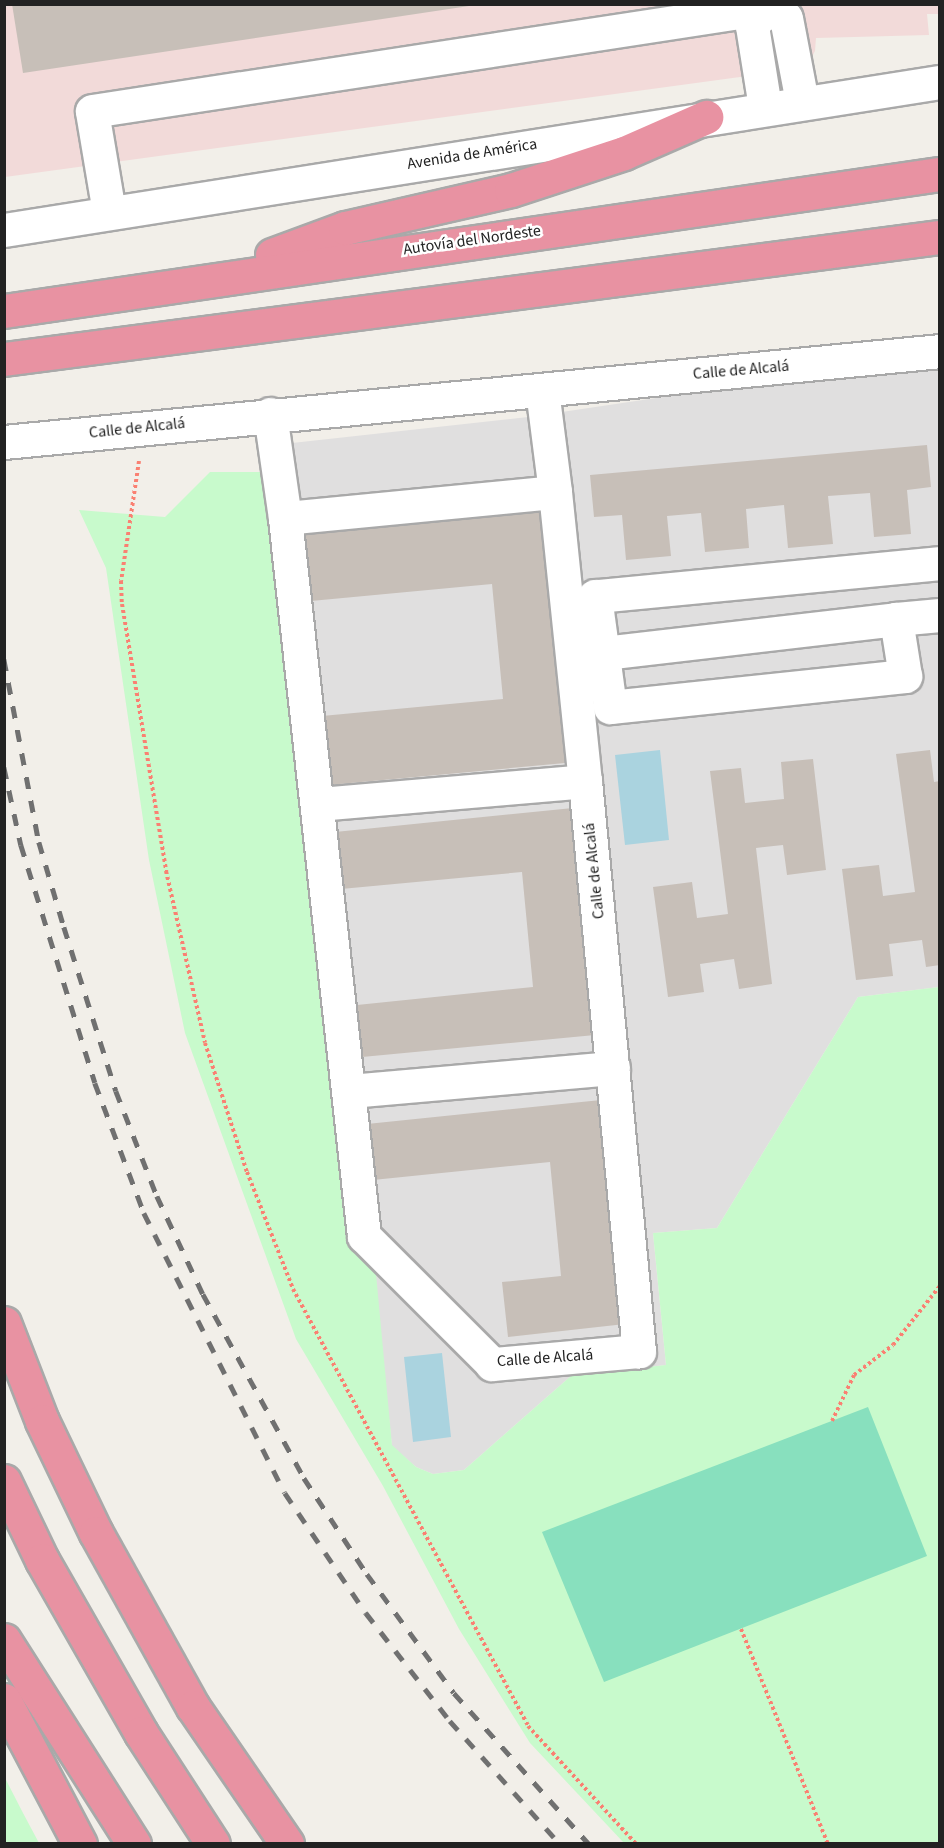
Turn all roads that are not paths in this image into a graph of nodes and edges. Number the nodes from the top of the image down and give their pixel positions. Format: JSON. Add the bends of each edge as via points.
{"nodes":[{"id":1,"x":768,"y":14,"type":"edge"},
{"id":2,"x":939,"y":82,"type":"edge"},
{"id":3,"x":802,"y":102,"type":"junction"},
{"id":4,"x":765,"y":107,"type":"junction"},
{"id":5,"x":706,"y":117,"type":"junction"},
{"id":6,"x":939,"y":174,"type":"edge"},
{"id":7,"x":109,"y":212,"type":"junction"},
{"id":8,"x":4,"y":230,"type":"edge"},
{"id":9,"x":939,"y":237,"type":"edge"},
{"id":10,"x":214,"y":277,"type":"junction"},
{"id":11,"x":4,"y":311,"type":"edge"},
{"id":12,"x":939,"y":351,"type":"edge"},
{"id":13,"x":4,"y":359,"type":"edge"},
{"id":14,"x":542,"y":390,"type":"junction"},
{"id":15,"x":270,"y":414,"type":"junction"},
{"id":16,"x":4,"y":442,"type":"edge"},
{"id":17,"x":555,"y":492,"type":"junction"},
{"id":18,"x":285,"y":518,"type":"junction"},
{"id":19,"x":939,"y":563,"type":"edge"},
{"id":20,"x":939,"y":615,"type":"edge"},
{"id":21,"x":896,"y":619,"type":"junction"},
{"id":22,"x":604,"y":653,"type":"junction"},
{"id":23,"x":585,"y":781,"type":"junction"},
{"id":24,"x":319,"y":804,"type":"junction"},
{"id":25,"x":613,"y":1068,"type":"junction"},
{"id":26,"x":349,"y":1091,"type":"junction"},
{"id":27,"x":4,"y":1323,"type":"edge"},
{"id":28,"x":4,"y":1481,"type":"edge"},
{"id":29,"x":4,"y":1640,"type":"edge"},
{"id":30,"x":4,"y":1700,"type":"edge"},
{"id":31,"x":80,"y":1844,"type":"edge"},
{"id":32,"x":134,"y":1844,"type":"edge"},
{"id":33,"x":213,"y":1844,"type":"edge"},
{"id":34,"x":287,"y":1844,"type":"edge"}],
"edges":[{"from":1,"to":3,"type":"street"},
{"from":1,"to":4,"type":"street"},
{"from":1,"to":7,"type":"street","via":[[92,111]]},
{"from":2,"to":3,"type":"street","name":"Avenida de América"},
{"from":3,"to":4,"type":"street","name":"Avenida de América"},
{"from":4,"to":5,"type":"street","name":"Avenida de América"},
{"from":5,"to":7,"type":"street","name":"Avenida de América"},
{"from":5,"to":10,"type":"highway","via":[[624,153],[511,190],[345,228]]},
{"from":6,"to":10,"type":"highway","name":"Autovía del Nordeste"},
{"from":7,"to":8,"type":"street","name":"Avenida de América"},
{"from":9,"to":13,"type":"highway"},
{"from":10,"to":11,"type":"highway","name":"Autovía del Nordeste"},
{"from":12,"to":14,"type":"street","name":"Calle de Alcalá"},
{"from":14,"to":15,"type":"street","name":"Calle de Alcalá"},
{"from":14,"to":17,"type":"street","name":"Calle de Alcalá"},
{"from":15,"to":16,"type":"street","name":"Calle de Alcalá"},
{"from":15,"to":18,"type":"street","name":"Calle de Alcalá"},
{"from":17,"to":18,"type":"street"},
{"from":17,"to":23,"type":"street","name":"Calle de Alcalá"},
{"from":18,"to":24,"type":"street","name":"Calle de Alcalá"},
{"from":19,"to":22,"type":"street","via":[[595,596]]},
{"from":20,"to":21,"type":"street"},
{"from":21,"to":22,"type":"street"},
{"from":21,"to":22,"type":"street","via":[[904,676],[610,707]]},
{"from":23,"to":24,"type":"street"},
{"from":23,"to":25,"type":"street","name":"Calle de Alcalá"},
{"from":24,"to":26,"type":"street","name":"Calle de Alcalá"},
{"from":25,"to":26,"type":"street"},
{"from":25,"to":26,"type":"street","name":"Calle de Alcalá","via":[[639,1351],[492,1364],[364,1236]]},
{"from":27,"to":34,"type":"highway","via":[[42,1421],[96,1533],[193,1707]]},
{"from":28,"to":33,"type":"highway","via":[[42,1560],[141,1733]]},
{"from":29,"to":32,"type":"highway"},
{"from":30,"to":31,"type":"highway"}]}
